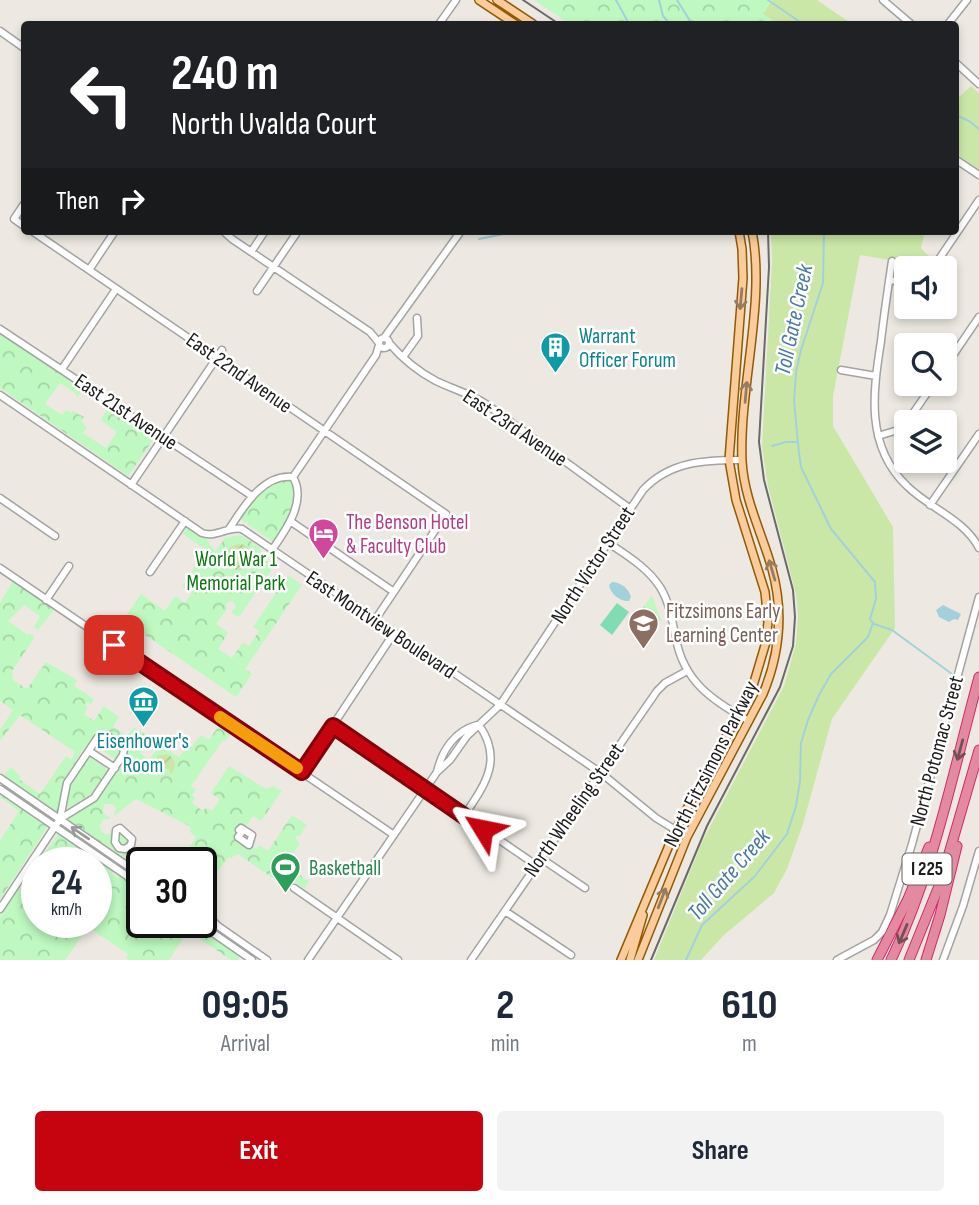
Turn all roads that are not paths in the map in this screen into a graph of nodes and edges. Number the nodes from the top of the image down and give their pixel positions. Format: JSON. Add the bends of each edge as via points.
{"nodes":[{"id":1,"x":456,"y":0,"type":"edge"},
{"id":2,"x":479,"y":0,"type":"edge"},
{"id":3,"x":497,"y":0,"type":"edge"},
{"id":4,"x":967,"y":0,"type":"edge"},
{"id":5,"x":884,"y":1,"type":"edge"},
{"id":6,"x":441,"y":21,"type":"edge"},
{"id":7,"x":510,"y":21,"type":"edge"},
{"id":8,"x":528,"y":21,"type":"edge"},
{"id":9,"x":907,"y":21,"type":"edge"},
{"id":10,"x":950,"y":21,"type":"edge"},
{"id":11,"x":0,"y":31,"type":"edge"},
{"id":12,"x":21,"y":46,"type":"edge"},
{"id":13,"x":959,"y":66,"type":"edge"},
{"id":14,"x":979,"y":84,"type":"edge"},
{"id":15,"x":959,"y":162,"type":"edge"},
{"id":16,"x":979,"y":175,"type":"edge"},
{"id":17,"x":979,"y":200,"type":"edge"},
{"id":18,"x":21,"y":209,"type":"edge"},
{"id":19,"x":21,"y":224,"type":"edge"},
{"id":20,"x":959,"y":230,"type":"edge"},
{"id":21,"x":38,"y":235,"type":"edge"},
{"id":22,"x":113,"y":235,"type":"edge"},
{"id":23,"x":228,"y":235,"type":"edge"},
{"id":24,"x":262,"y":235,"type":"edge"},
{"id":25,"x":295,"y":235,"type":"edge"},
{"id":26,"x":458,"y":235,"type":"edge"},
{"id":27,"x":740,"y":235,"type":"edge"},
{"id":28,"x":752,"y":235,"type":"edge"},
{"id":29,"x":955,"y":235,"type":"edge"},
{"id":30,"x":251,"y":252,"type":"junction"},
{"id":31,"x":941,"y":256,"type":"edge"},
{"id":32,"x":892,"y":261,"type":"dead end"},
{"id":33,"x":274,"y":267,"type":"junction"},
{"id":34,"x":89,"y":270,"type":"junction"},
{"id":35,"x":889,"y":280,"type":"junction"},
{"id":36,"x":894,"y":281,"type":"edge"},
{"id":37,"x":116,"y":289,"type":"junction"},
{"id":38,"x":257,"y":291,"type":"dead end"},
{"id":39,"x":979,"y":317,"type":"edge"},
{"id":40,"x":417,"y":318,"type":"dead end"},
{"id":41,"x":0,"y":329,"type":"edge"},
{"id":42,"x":384,"y":343,"type":"junction"},
{"id":43,"x":957,"y":349,"type":"edge"},
{"id":44,"x":222,"y":350,"type":"dead end"},
{"id":45,"x":401,"y":355,"type":"junction"},
{"id":46,"x":217,"y":357,"type":"junction"},
{"id":47,"x":62,"y":369,"type":"junction"},
{"id":48,"x":841,"y":370,"type":"dead end"},
{"id":49,"x":876,"y":376,"type":"junction"},
{"id":50,"x":0,"y":394,"type":"edge"},
{"id":51,"x":324,"y":431,"type":"junction"},
{"id":52,"x":894,"y":431,"type":"edge"},
{"id":53,"x":979,"y":434,"type":"edge"},
{"id":54,"x":163,"y":436,"type":"junction"},
{"id":55,"x":878,"y":436,"type":"junction"},
{"id":56,"x":729,"y":460,"type":"junction"},
{"id":57,"x":742,"y":460,"type":"junction"},
{"id":58,"x":293,"y":477,"type":"junction"},
{"id":59,"x":131,"y":485,"type":"junction"},
{"id":60,"x":252,"y":496,"type":"junction"},
{"id":61,"x":0,"y":498,"type":"edge"},
{"id":62,"x":930,"y":505,"type":"junction"},
{"id":63,"x":629,"y":508,"type":"junction"},
{"id":64,"x":185,"y":521,"type":"junction"},
{"id":65,"x":290,"y":521,"type":"junction"},
{"id":66,"x":229,"y":529,"type":"junction"},
{"id":67,"x":55,"y":536,"type":"dead end"},
{"id":68,"x":607,"y":542,"type":"junction"},
{"id":69,"x":978,"y":547,"type":"edge"},
{"id":70,"x":272,"y":550,"type":"junction"},
{"id":71,"x":69,"y":566,"type":"dead end"},
{"id":72,"x":0,"y":568,"type":"edge"},
{"id":73,"x":150,"y":572,"type":"dead end"},
{"id":74,"x":394,"y":592,"type":"junction"},
{"id":75,"x":979,"y":597,"type":"edge"},
{"id":76,"x":46,"y":600,"type":"junction"},
{"id":77,"x":374,"y":620,"type":"junction"},
{"id":78,"x":394,"y":633,"type":"junction"},
{"id":79,"x":687,"y":671,"type":"junction"},
{"id":80,"x":979,"y":677,"type":"edge"},
{"id":81,"x":500,"y":705,"type":"junction"},
{"id":82,"x":738,"y":715,"type":"junction"},
{"id":83,"x":749,"y":721,"type":"junction"},
{"id":84,"x":479,"y":725,"type":"junction"},
{"id":85,"x":333,"y":726,"type":"junction"},
{"id":86,"x":979,"y":750,"type":"edge"},
{"id":87,"x":89,"y":751,"type":"junction"},
{"id":88,"x":114,"y":768,"type":"junction"},
{"id":89,"x":302,"y":772,"type":"junction"},
{"id":90,"x":601,"y":773,"type":"junction"},
{"id":91,"x":953,"y":775,"type":"junction"},
{"id":92,"x":972,"y":776,"type":"junction"},
{"id":93,"x":0,"y":778,"type":"edge"},
{"id":94,"x":0,"y":789,"type":"edge"},
{"id":95,"x":425,"y":789,"type":"junction"},
{"id":96,"x":464,"y":816,"type":"junction"},
{"id":97,"x":60,"y":819,"type":"junction"},
{"id":98,"x":55,"y":827,"type":"junction"},
{"id":99,"x":675,"y":831,"type":"junction"},
{"id":100,"x":394,"y":835,"type":"junction"},
{"id":101,"x":687,"y":837,"type":"junction"},
{"id":102,"x":979,"y":851,"type":"edge"},
{"id":103,"x":542,"y":859,"type":"junction"},
{"id":104,"x":126,"y":865,"type":"edge"},
{"id":105,"x":536,"y":865,"type":"junction"},
{"id":106,"x":126,"y":877,"type":"edge"},
{"id":107,"x":294,"y":888,"type":"dead end"},
{"id":108,"x":585,"y":888,"type":"dead end"},
{"id":109,"x":648,"y":894,"type":"junction"},
{"id":110,"x":0,"y":909,"type":"edge"},
{"id":111,"x":505,"y":911,"type":"junction"},
{"id":112,"x":337,"y":918,"type":"junction"},
{"id":113,"x":571,"y":955,"type":"dead end"},
{"id":114,"x":252,"y":960,"type":"edge"},
{"id":115,"x":267,"y":960,"type":"edge"},
{"id":116,"x":308,"y":960,"type":"edge"},
{"id":117,"x":398,"y":960,"type":"edge"},
{"id":118,"x":471,"y":960,"type":"edge"},
{"id":119,"x":621,"y":960,"type":"edge"},
{"id":120,"x":630,"y":960,"type":"edge"},
{"id":121,"x":638,"y":960,"type":"edge"},
{"id":122,"x":837,"y":960,"type":"edge"},
{"id":123,"x":877,"y":960,"type":"edge"},
{"id":124,"x":891,"y":960,"type":"edge"},
{"id":125,"x":909,"y":960,"type":"edge"},
{"id":126,"x":926,"y":960,"type":"edge"},
{"id":127,"x":943,"y":960,"type":"edge"}],
"edges":[{"from":1,"to":6,"type":"street"},
{"from":2,"to":7,"type":"main road"},
{"from":3,"to":8,"type":"main road"},
{"from":4,"to":10,"type":"street"},
{"from":5,"to":9,"type":"street"},
{"from":11,"to":12,"type":"street"},
{"from":13,"to":14,"type":"street"},
{"from":15,"to":16,"type":"street"},
{"from":17,"to":20,"type":"street"},
{"from":18,"to":19,"type":"street","via":[[15,219]]},
{"from":21,"to":34,"type":"street","name":"East 22nd Avenue"},
{"from":22,"to":34,"type":"street"},
{"from":23,"to":30,"type":"street","name":"East 23rd Avenue"},
{"from":24,"to":30,"type":"street"},
{"from":25,"to":33,"type":"street"},
{"from":26,"to":42,"type":"street"},
{"from":27,"to":56,"type":"main road","name":"North Fitzsimons Parkway","one_way":true,"via":[[743,278]]},
{"from":57,"to":28,"type":"main road","name":"North Fitzsimons Parkway","one_way":true,"via":[[756,275]]},
{"from":29,"to":31,"type":"street"},
{"from":30,"to":33,"type":"street","name":"East 23rd Avenue"},
{"from":32,"to":35,"type":"street"},
{"from":33,"to":38,"type":"street"},
{"from":33,"to":42,"type":"street","name":"East 23rd Avenue"},
{"from":34,"to":37,"type":"street","name":"East 22nd Avenue"},
{"from":35,"to":36,"type":"street"},
{"from":35,"to":49,"type":"street"},
{"from":37,"to":46,"type":"street","name":"East 22nd Avenue"},
{"from":37,"to":47,"type":"street"},
{"from":39,"to":43,"type":"street"},
{"from":40,"to":45,"type":"street","via":[[418,336]]},
{"from":41,"to":47,"type":"street","name":"East 21st Avenue"},
{"from":42,"to":45,"type":"street","name":"East 23rd Avenue"},
{"from":42,"to":51,"type":"street"},
{"from":44,"to":46,"type":"street"},
{"from":45,"to":63,"type":"street","name":"East 23rd Avenue","via":[[434,380],[492,408]]},
{"from":46,"to":51,"type":"street","name":"East 22nd Avenue"},
{"from":46,"to":54,"type":"street"},
{"from":47,"to":54,"type":"street","name":"East 21st Avenue"},
{"from":48,"to":49,"type":"street"},
{"from":49,"to":55,"type":"street","via":[[873,412]]},
{"from":50,"to":59,"type":"street","name":"East Montview Boulevard"},
{"from":51,"to":58,"type":"street"},
{"from":51,"to":74,"type":"street","name":"East 22nd Avenue","via":[[446,514]]},
{"from":52,"to":55,"type":"street"},
{"from":53,"to":62,"type":"street"},
{"from":54,"to":59,"type":"street"},
{"from":54,"to":60,"type":"street","name":"East 21st Avenue"},
{"from":55,"to":62,"type":"street","via":[[897,475]]},
{"from":56,"to":57,"type":"street","name":"North Victor Street"},
{"from":56,"to":63,"type":"street","name":"North Victor Street","via":[[668,470],[650,482]]},
{"from":56,"to":82,"type":"main road","name":"North Fitzsimons Parkway","via":[[767,615],[762,662]]},
{"from":83,"to":57,"type":"main road","name":"North Fitzsimons Parkway","one_way":true,"via":[[771,674],[780,622],[776,584],[748,499]]},
{"from":58,"to":60,"type":"street","via":[[280,478]]},
{"from":58,"to":65,"type":"street","via":[[297,497]]},
{"from":59,"to":64,"type":"street","name":"East Montview Boulevard"},
{"from":60,"to":66,"type":"street"},
{"from":61,"to":67,"type":"street"},
{"from":62,"to":69,"type":"street","via":[[962,527]]},
{"from":63,"to":68,"type":"street","name":"North Victor Street"},
{"from":64,"to":66,"type":"street","name":"East Montview Boulevard","via":[[207,535]]},
{"from":64,"to":73,"type":"street"},
{"from":65,"to":70,"type":"street"},
{"from":65,"to":74,"type":"street"},
{"from":66,"to":70,"type":"street","name":"East Montview Boulevard","via":[[242,529]]},
{"from":68,"to":79,"type":"street","via":[[645,569],[660,587]]},
{"from":68,"to":81,"type":"street","name":"North Victor Street"},
{"from":70,"to":77,"type":"street","name":"East Montview Boulevard"},
{"from":71,"to":76,"type":"street"},
{"from":72,"to":76,"type":"street"},
{"from":74,"to":77,"type":"street"},
{"from":75,"to":122,"type":"street","name":"North Potomac Street","via":[[890,915],[877,937]]},
{"from":76,"to":89,"type":"street"},
{"from":77,"to":78,"type":"street","name":"East Montview Boulevard"},
{"from":78,"to":81,"type":"street","name":"East Montview Boulevard"},
{"from":78,"to":85,"type":"street"},
{"from":79,"to":82,"type":"street","via":[[704,692]]},
{"from":79,"to":90,"type":"street","name":"North Wheeling Street","via":[[659,688]]},
{"from":80,"to":91,"type":"highway","number":"I 225","one_way":true},
{"from":81,"to":84,"type":"street","name":"North Victor Street"},
{"from":81,"to":90,"type":"street","name":"East Montview Boulevard"},
{"from":82,"to":83,"type":"street"},
{"from":82,"to":99,"type":"main road","name":"North Fitzsimons Parkway"},
{"from":83,"to":101,"type":"main road","name":"North Fitzsimons Parkway"},
{"from":84,"to":95,"type":"street","name":"North Victor Street"},
{"from":84,"to":96,"type":"street","via":[[486,738],[490,770]]},
{"from":85,"to":89,"type":"street"},
{"from":85,"to":95,"type":"street"},
{"from":86,"to":92,"type":"highway","number":"I 225"},
{"from":87,"to":88,"type":"street"},
{"from":87,"to":88,"type":"street","via":[[102,734],[119,743],[125,751]]},
{"from":87,"to":97,"type":"street","via":[[67,783]]},
{"from":88,"to":97,"type":"street","via":[[92,800]]},
{"from":89,"to":100,"type":"street"},
{"from":90,"to":99,"type":"street","name":"East Montview Boulevard"},
{"from":90,"to":103,"type":"street","name":"North Wheeling Street"},
{"from":91,"to":123,"type":"highway","via":[[914,886]]},
{"from":91,"to":124,"type":"highway","number":"I 225","one_way":true,"via":[[928,868]]},
{"from":92,"to":125,"type":"highway","number":"I 225","via":[[936,895]]},
{"from":92,"to":126,"type":"highway"},
{"from":93,"to":97,"type":"street"},
{"from":94,"to":98,"type":"street"},
{"from":95,"to":96,"type":"street"},
{"from":95,"to":100,"type":"street","name":"North Victor Street"},
{"from":96,"to":105,"type":"street"},
{"from":97,"to":98,"type":"street"},
{"from":104,"to":97,"type":"street","one_way":true},
{"from":98,"to":106,"type":"street"},
{"from":98,"to":110,"type":"street"},
{"from":99,"to":101,"type":"street","name":"East Montview Boulevard"},
{"from":99,"to":109,"type":"main road","name":"North Fitzsimons Parkway"},
{"from":100,"to":112,"type":"street","name":"North Victor Street"},
{"from":121,"to":101,"type":"main road","name":"North Fitzsimons Parkway","one_way":true},
{"from":102,"to":127,"type":"street"},
{"from":103,"to":105,"type":"street","name":"North Wheeling Street"},
{"from":103,"to":108,"type":"street"},
{"from":105,"to":111,"type":"street","name":"North Wheeling Street"},
{"from":107,"to":112,"type":"street"},
{"from":109,"to":119,"type":"main road","name":"North Fitzsimons Parkway"},
{"from":109,"to":120,"type":"main road"},
{"from":111,"to":113,"type":"street"},
{"from":111,"to":118,"type":"street","name":"North Wheeling Street"},
{"from":112,"to":116,"type":"street","name":"North Victor Street"},
{"from":112,"to":117,"type":"street"},
{"from":114,"to":115,"type":"street","via":[[213,933],[204,932],[202,921],[211,919]]}]}
